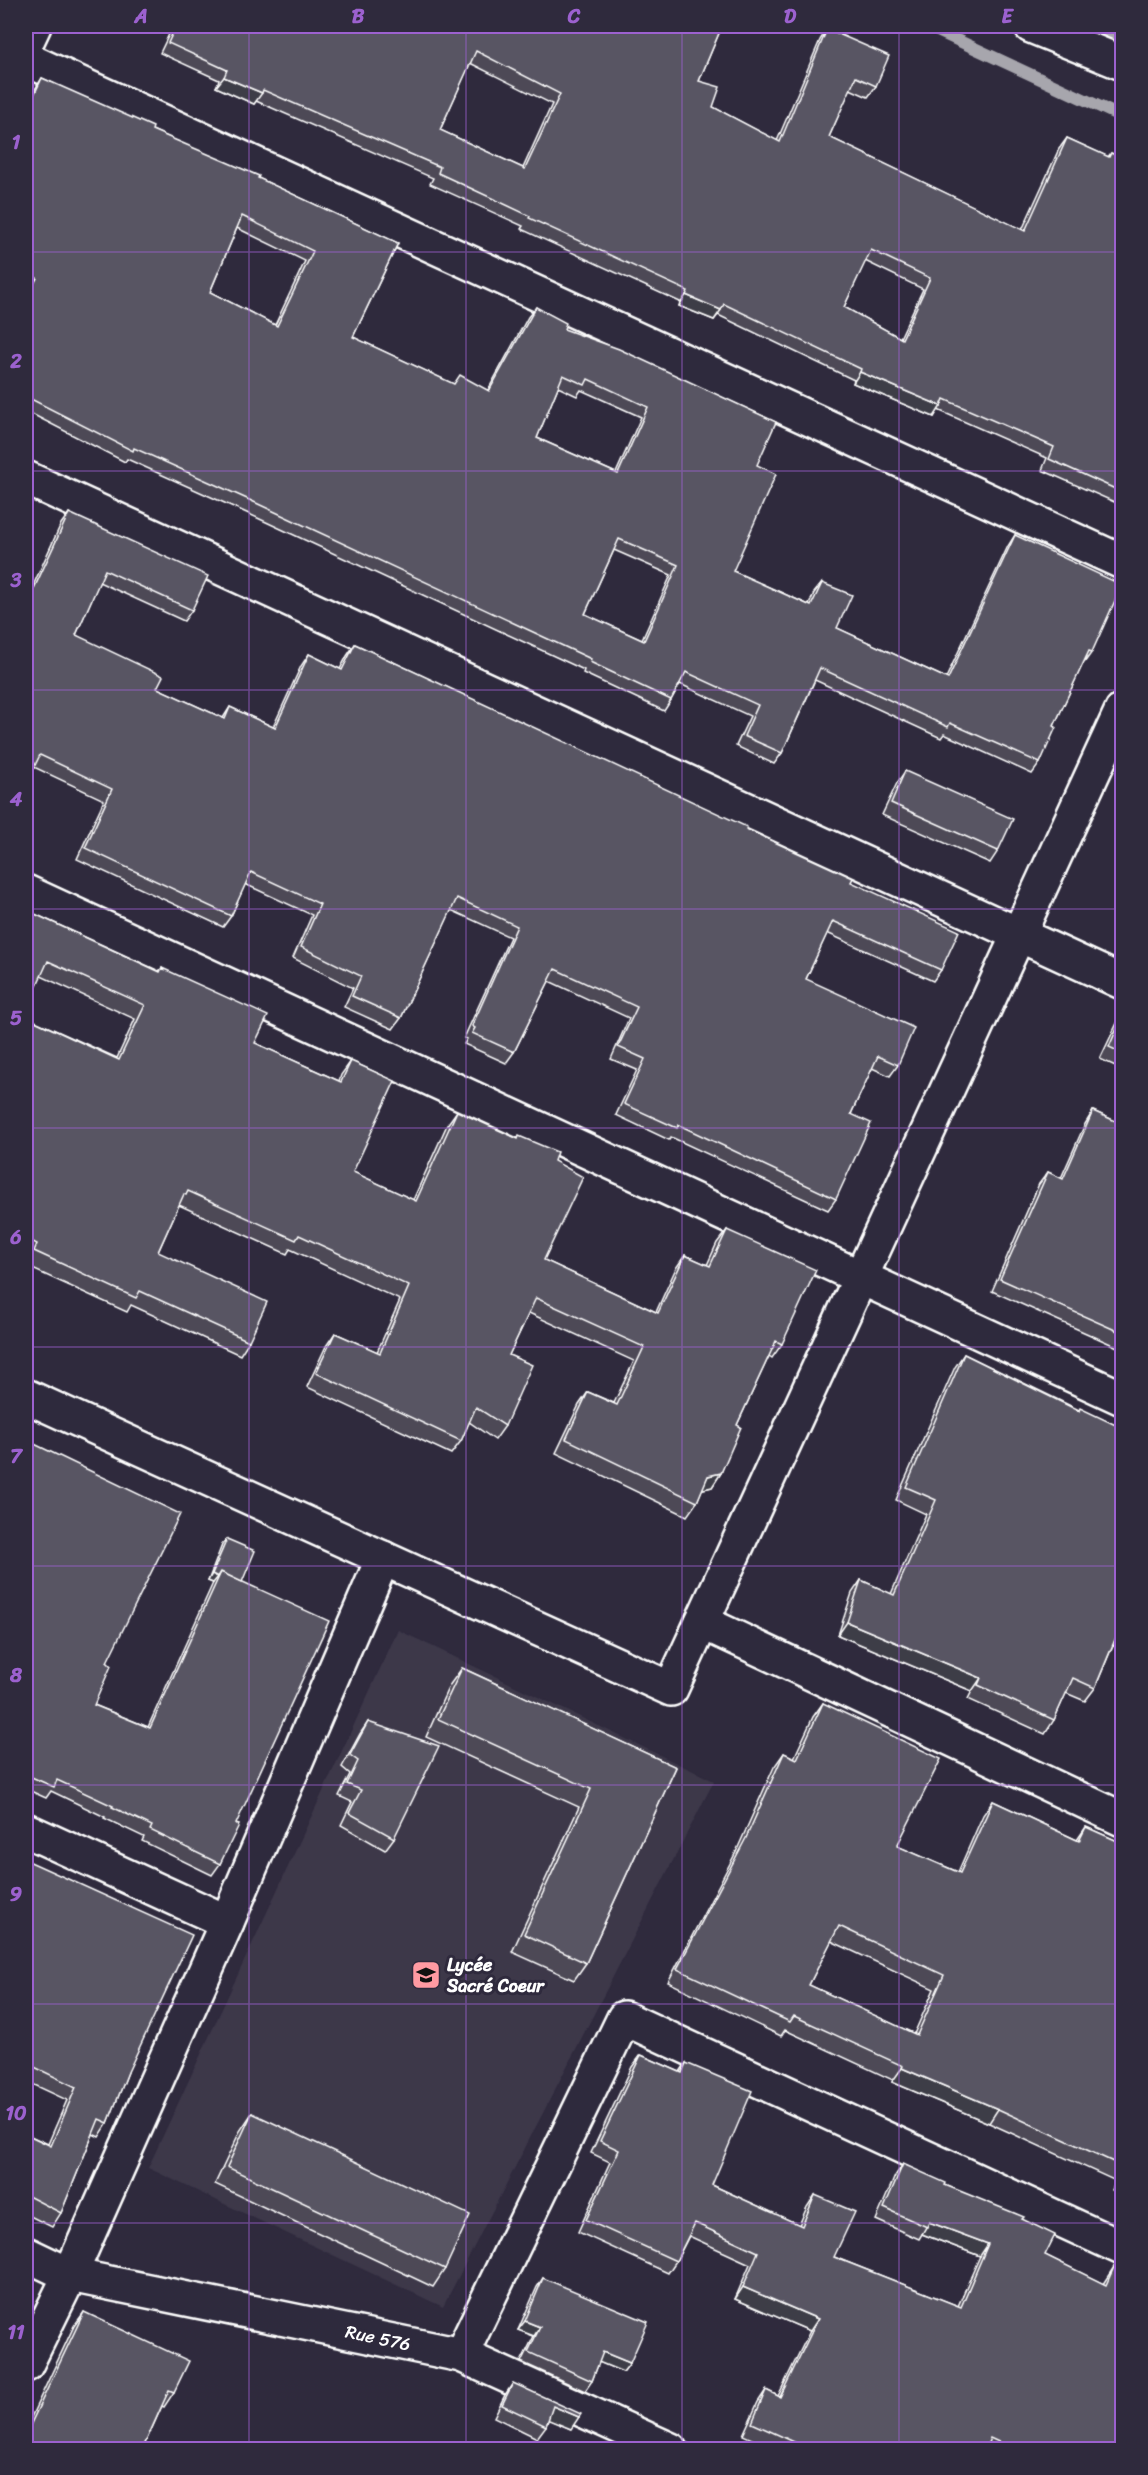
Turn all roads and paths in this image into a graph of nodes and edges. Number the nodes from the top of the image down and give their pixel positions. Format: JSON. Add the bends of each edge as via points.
{"nodes":[{"id":1,"x":34,"y":26,"type":"edge"},
{"id":2,"x":1031,"y":26,"type":"edge"},
{"id":3,"x":26,"y":44,"type":"edge"},
{"id":4,"x":26,"y":58,"type":"edge"},
{"id":5,"x":1122,"y":63,"type":"edge"},
{"id":6,"x":26,"y":478,"type":"edge"},
{"id":7,"x":1122,"y":562,"type":"edge"},
{"id":8,"x":1122,"y":710,"type":"edge"},
{"id":9,"x":26,"y":892,"type":"edge"},
{"id":10,"x":1019,"y":935,"type":"junction"},
{"id":11,"x":1122,"y":982,"type":"edge"},
{"id":12,"x":861,"y":1277,"type":"junction"},
{"id":13,"x":26,"y":1396,"type":"edge"},
{"id":14,"x":1122,"y":1398,"type":"edge"},
{"id":15,"x":383,"y":1558,"type":"junction"},
{"id":16,"x":702,"y":1622,"type":"junction"},
{"id":17,"x":1122,"y":1818,"type":"edge"},
{"id":18,"x":26,"y":1830,"type":"edge"},
{"id":19,"x":226,"y":1922,"type":"junction"},
{"id":20,"x":1122,"y":2248,"type":"edge"},
{"id":21,"x":26,"y":2254,"type":"edge"},
{"id":22,"x":69,"y":2275,"type":"junction"},
{"id":23,"x":461,"y":2355,"type":"junction"},
{"id":24,"x":26,"y":2365,"type":"edge"},
{"id":25,"x":671,"y":2450,"type":"edge"}],
"edges":[{"from":1,"to":3,"type":"street"},
{"from":2,"to":5,"type":"street"},
{"from":4,"to":7,"type":"street"},
{"from":6,"to":10,"type":"street"},
{"from":8,"to":10,"type":"street"},
{"from":9,"to":12,"type":"street"},
{"from":10,"to":11,"type":"street"},
{"from":10,"to":12,"type":"street"},
{"from":12,"to":14,"type":"street"},
{"from":12,"to":16,"type":"street"},
{"from":13,"to":15,"type":"street"},
{"from":15,"to":16,"type":"street","via":[[671,1689]]},
{"from":15,"to":19,"type":"street"},
{"from":16,"to":17,"type":"street"},
{"from":18,"to":19,"type":"street"},
{"from":19,"to":22,"type":"street"},
{"from":20,"to":23,"type":"street","via":[[624,2018]]},
{"from":21,"to":22,"type":"street","name":"Rue 576"},
{"from":22,"to":23,"type":"street","name":"Rue 576"},
{"from":22,"to":24,"type":"street"},
{"from":23,"to":25,"type":"street","name":"Rue 576"}]}
